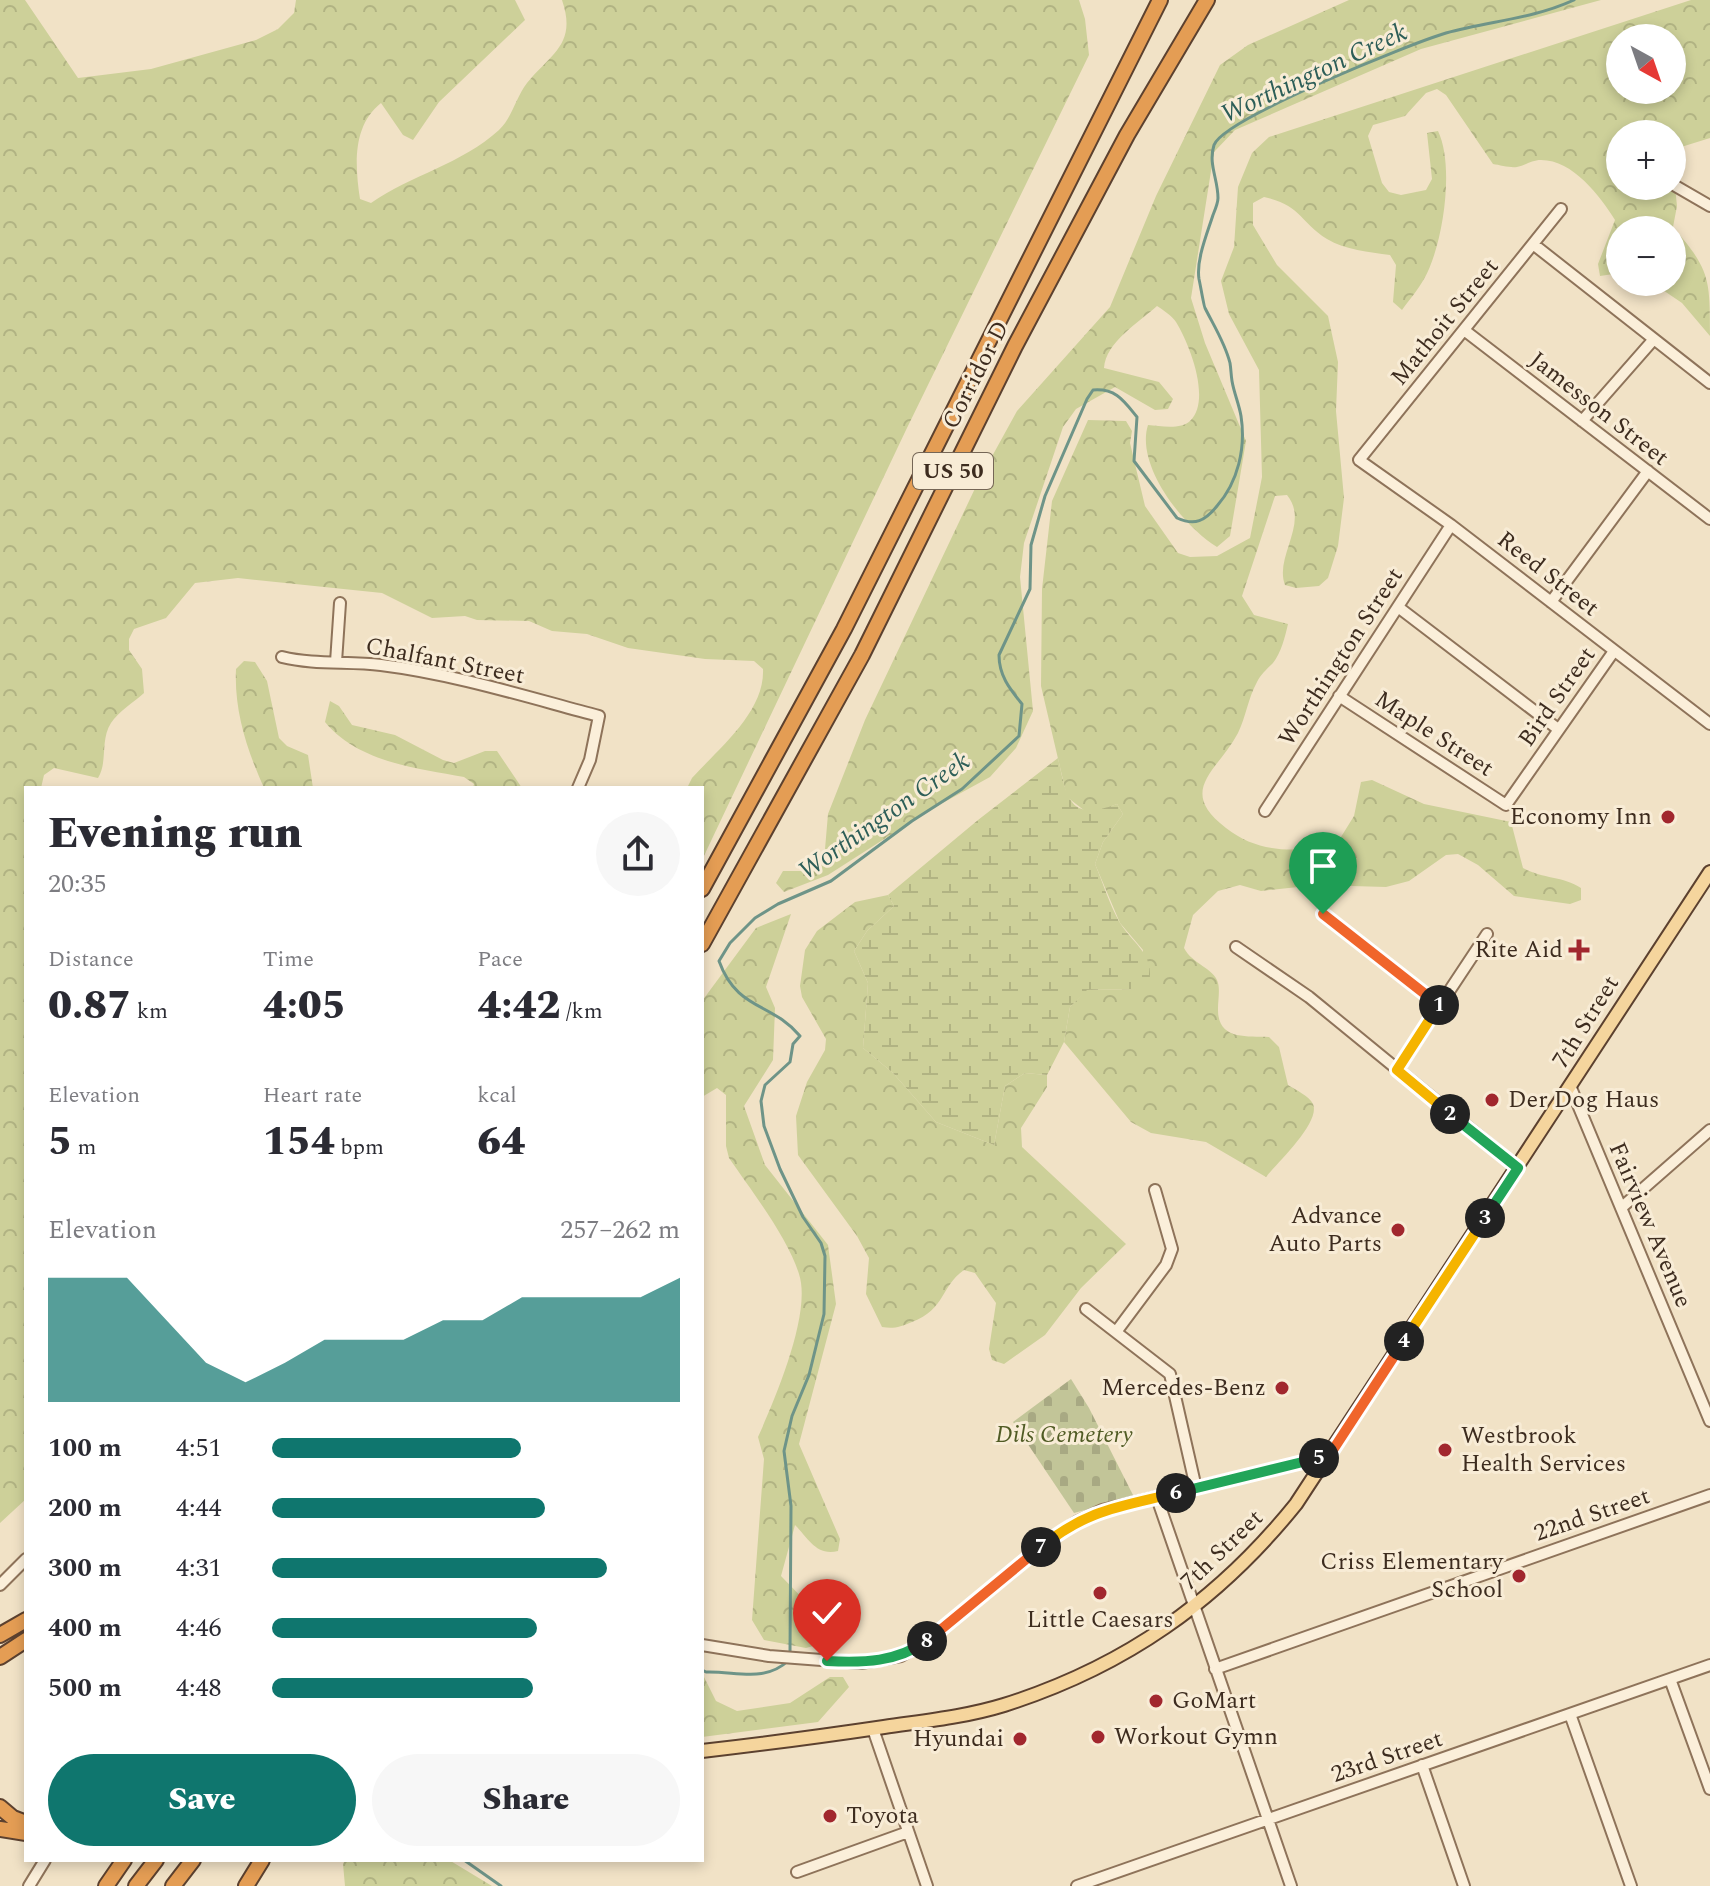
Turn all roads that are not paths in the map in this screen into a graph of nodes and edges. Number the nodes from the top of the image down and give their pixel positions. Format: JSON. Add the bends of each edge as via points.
{"nodes":[{"id":1,"x":1160,"y":0,"type":"edge"},
{"id":2,"x":1207,"y":0,"type":"edge"},
{"id":3,"x":1686,"y":192,"type":"edge"},
{"id":4,"x":1710,"y":206,"type":"edge"},
{"id":5,"x":1561,"y":209,"type":"dead end"},
{"id":6,"x":1533,"y":244,"type":"junction"},
{"id":7,"x":1464,"y":330,"type":"junction"},
{"id":8,"x":1654,"y":339,"type":"junction"},
{"id":9,"x":1710,"y":383,"type":"edge"},
{"id":10,"x":1582,"y":421,"type":"junction"},
{"id":11,"x":1359,"y":460,"type":"joint"},
{"id":12,"x":1648,"y":471,"type":"junction"},
{"id":13,"x":1710,"y":519,"type":"edge"},
{"id":14,"x":1451,"y":525,"type":"junction"},
{"id":15,"x":1551,"y":602,"type":"junction"},
{"id":16,"x":340,"y":603,"type":"dead end"},
{"id":17,"x":1398,"y":607,"type":"junction"},
{"id":18,"x":1614,"y":651,"type":"junction"},
{"id":19,"x":282,"y":657,"type":"dead end"},
{"id":20,"x":336,"y":662,"type":"junction"},
{"id":21,"x":1339,"y":696,"type":"junction"},
{"id":22,"x":1710,"y":724,"type":"edge"},
{"id":23,"x":1558,"y":729,"type":"junction"},
{"id":24,"x":579,"y":786,"type":"edge"},
{"id":25,"x":1506,"y":805,"type":"joint"},
{"id":26,"x":1265,"y":811,"type":"dead end"},
{"id":27,"x":1710,"y":872,"type":"edge"},
{"id":28,"x":704,"y":885,"type":"edge"},
{"id":29,"x":1706,"y":886,"type":"edge"},
{"id":30,"x":1323,"y":914,"type":"dead end"},
{"id":31,"x":1487,"y":934,"type":"dead end"},
{"id":32,"x":704,"y":940,"type":"edge"},
{"id":33,"x":1236,"y":947,"type":"dead end"},
{"id":34,"x":1440,"y":1006,"type":"junction"},
{"id":35,"x":1397,"y":1070,"type":"junction"},
{"id":36,"x":1571,"y":1088,"type":"junction"},
{"id":37,"x":1710,"y":1130,"type":"edge"},
{"id":38,"x":1518,"y":1168,"type":"junction"},
{"id":39,"x":1155,"y":1190,"type":"dead end"},
{"id":40,"x":1621,"y":1208,"type":"junction"},
{"id":41,"x":1086,"y":1309,"type":"dead end"},
{"id":42,"x":1116,"y":1332,"type":"junction"},
{"id":43,"x":1710,"y":1421,"type":"edge"},
{"id":44,"x":1329,"y":1456,"type":"junction"},
{"id":45,"x":1196,"y":1488,"type":"junction"},
{"id":46,"x":1710,"y":1495,"type":"edge"},
{"id":47,"x":1157,"y":1498,"type":"junction"},
{"id":48,"x":24,"y":1561,"type":"edge"},
{"id":49,"x":0,"y":1585,"type":"edge"},
{"id":50,"x":1194,"y":1608,"type":"junction"},
{"id":51,"x":24,"y":1621,"type":"edge"},
{"id":52,"x":0,"y":1635,"type":"edge"},
{"id":53,"x":24,"y":1641,"type":"edge"},
{"id":54,"x":704,"y":1645,"type":"edge"},
{"id":55,"x":0,"y":1657,"type":"edge"},
{"id":56,"x":1710,"y":1665,"type":"edge"},
{"id":57,"x":1215,"y":1669,"type":"junction"},
{"id":58,"x":1670,"y":1679,"type":"junction"},
{"id":59,"x":1570,"y":1714,"type":"junction"},
{"id":60,"x":873,"y":1729,"type":"junction"},
{"id":61,"x":704,"y":1751,"type":"edge"},
{"id":62,"x":1422,"y":1765,"type":"junction"},
{"id":63,"x":1710,"y":1789,"type":"edge"},
{"id":64,"x":0,"y":1807,"type":"edge"},
{"id":65,"x":1268,"y":1819,"type":"junction"},
{"id":66,"x":24,"y":1822,"type":"edge"},
{"id":67,"x":0,"y":1829,"type":"edge"},
{"id":68,"x":908,"y":1832,"type":"junction"},
{"id":69,"x":24,"y":1833,"type":"edge"},
{"id":70,"x":44,"y":1862,"type":"edge"},
{"id":71,"x":123,"y":1862,"type":"edge"},
{"id":72,"x":154,"y":1862,"type":"edge"},
{"id":73,"x":192,"y":1862,"type":"edge"},
{"id":74,"x":261,"y":1862,"type":"edge"},
{"id":75,"x":797,"y":1872,"type":"dead end"},
{"id":76,"x":176,"y":1883,"type":"edge"},
{"id":77,"x":29,"y":1886,"type":"edge"},
{"id":78,"x":106,"y":1886,"type":"edge"},
{"id":79,"x":136,"y":1886,"type":"edge"},
{"id":80,"x":246,"y":1886,"type":"edge"},
{"id":81,"x":927,"y":1886,"type":"edge"},
{"id":82,"x":1077,"y":1886,"type":"edge"},
{"id":83,"x":1291,"y":1886,"type":"edge"},
{"id":84,"x":1464,"y":1886,"type":"edge"},
{"id":85,"x":1631,"y":1886,"type":"edge"}],
"edges":[{"from":1,"to":28,"type":"highway","name":"Corridor D","number":"US 50","via":[[844,629]]},
{"from":2,"to":32,"type":"highway","name":"Corridor D","number":"US 50","via":[[1127,135],[862,655]]},
{"from":3,"to":4,"type":"street"},
{"from":5,"to":6,"type":"street","name":"Mathoit Street"},
{"from":6,"to":7,"type":"street","name":"Mathoit Street"},
{"from":6,"to":8,"type":"street"},
{"from":7,"to":10,"type":"street","name":"Jamesson Street"},
{"from":7,"to":11,"type":"street","name":"Mathoit Street"},
{"from":8,"to":9,"type":"street"},
{"from":8,"to":10,"type":"street"},
{"from":10,"to":12,"type":"street","name":"Jamesson Street"},
{"from":11,"to":14,"type":"street","name":"Reed Street"},
{"from":12,"to":13,"type":"street","name":"Jamesson Street"},
{"from":12,"to":15,"type":"street"},
{"from":14,"to":15,"type":"street","name":"Reed Street"},
{"from":14,"to":17,"type":"street","name":"Worthington Street"},
{"from":15,"to":18,"type":"street","name":"Reed Street"},
{"from":16,"to":20,"type":"street"},
{"from":17,"to":21,"type":"street","name":"Worthington Street"},
{"from":17,"to":23,"type":"street"},
{"from":18,"to":22,"type":"street","name":"Reed Street"},
{"from":18,"to":23,"type":"street","name":"Bird Street"},
{"from":19,"to":20,"type":"street","name":"Chalfant Street"},
{"from":20,"to":24,"type":"street","name":"Chalfant Street","via":[[382,665],[479,684],[599,716]]},
{"from":21,"to":25,"type":"street","name":"Maple Street"},
{"from":21,"to":26,"type":"street","name":"Worthington Street"},
{"from":23,"to":25,"type":"street","name":"Bird Street"},
{"from":27,"to":29,"type":"main road","name":"7th Street"},
{"from":29,"to":36,"type":"main road","name":"7th Street"},
{"from":30,"to":34,"type":"street"},
{"from":31,"to":34,"type":"street"},
{"from":33,"to":35,"type":"street","via":[[1309,997]]},
{"from":34,"to":35,"type":"street"},
{"from":35,"to":38,"type":"street"},
{"from":36,"to":38,"type":"main road","name":"7th Street"},
{"from":36,"to":40,"type":"street","name":"Fairview Avenue"},
{"from":37,"to":40,"type":"street"},
{"from":38,"to":44,"type":"main road","name":"7th Street"},
{"from":39,"to":42,"type":"street","via":[[1172,1249]]},
{"from":40,"to":43,"type":"street","name":"Fairview Avenue"},
{"from":41,"to":42,"type":"street"},
{"from":42,"to":45,"type":"street","via":[[1170,1374]]},
{"from":44,"to":45,"type":"street"},
{"from":44,"to":50,"type":"main road","name":"7th Street","via":[[1278,1527]]},
{"from":45,"to":47,"type":"street"},
{"from":46,"to":57,"type":"street","name":"22nd Street"},
{"from":47,"to":50,"type":"street"},
{"from":47,"to":54,"type":"street","via":[[1078,1521],[901,1656],[861,1663]]},
{"from":48,"to":49,"type":"street"},
{"from":50,"to":57,"type":"street"},
{"from":50,"to":60,"type":"main road","name":"7th Street","via":[[1120,1655],[1004,1705]]},
{"from":51,"to":52,"type":"highway"},
{"from":53,"to":55,"type":"highway"},
{"from":56,"to":58,"type":"street","name":"23rd Street"},
{"from":57,"to":65,"type":"street"},
{"from":58,"to":59,"type":"street","name":"23rd Street"},
{"from":58,"to":63,"type":"street"},
{"from":59,"to":62,"type":"street","name":"23rd Street"},
{"from":59,"to":85,"type":"street"},
{"from":60,"to":61,"type":"main road","name":"7th Street"},
{"from":60,"to":68,"type":"street"},
{"from":62,"to":65,"type":"street","name":"23rd Street"},
{"from":62,"to":84,"type":"street"},
{"from":64,"to":66,"type":"highway"},
{"from":65,"to":82,"type":"street","name":"23rd Street"},
{"from":65,"to":83,"type":"street"},
{"from":67,"to":69,"type":"highway"},
{"from":68,"to":75,"type":"street"},
{"from":68,"to":81,"type":"street"},
{"from":70,"to":77,"type":"street"},
{"from":71,"to":78,"type":"highway"},
{"from":72,"to":79,"type":"highway"},
{"from":73,"to":76,"type":"highway"},
{"from":74,"to":80,"type":"highway"}]}
